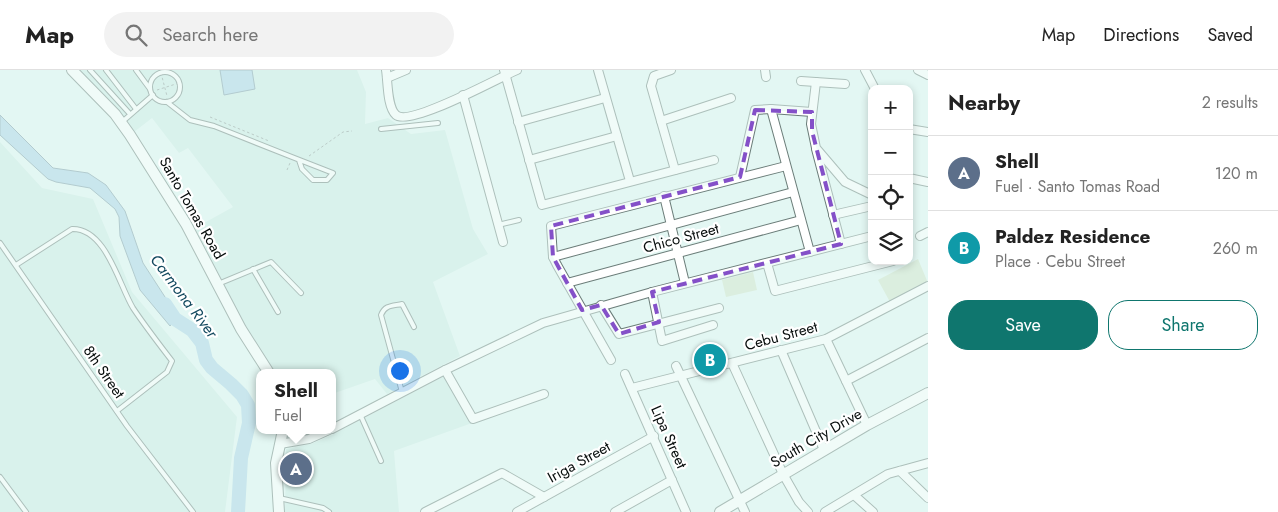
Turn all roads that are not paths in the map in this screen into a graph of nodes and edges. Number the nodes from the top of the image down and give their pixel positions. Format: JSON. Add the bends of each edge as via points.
{"nodes":[{"id":1,"x":72,"y":70,"type":"edge"},
{"id":2,"x":90,"y":70,"type":"edge"},
{"id":3,"x":106,"y":70,"type":"edge"},
{"id":4,"x":136,"y":70,"type":"edge"},
{"id":5,"x":406,"y":70,"type":"edge"},
{"id":6,"x":517,"y":70,"type":"edge"},
{"id":7,"x":598,"y":70,"type":"edge"},
{"id":8,"x":671,"y":70,"type":"edge"},
{"id":9,"x":865,"y":70,"type":"edge"},
{"id":10,"x":918,"y":70,"type":"edge"},
{"id":11,"x":505,"y":72,"type":"edge"},
{"id":12,"x":387,"y":74,"type":"edge"},
{"id":13,"x":928,"y":75,"type":"edge"},
{"id":14,"x":801,"y":81,"type":"dead end"},
{"id":15,"x":816,"y":82,"type":"junction"},
{"id":16,"x":844,"y":84,"type":"dead end"},
{"id":17,"x":873,"y":85,"type":"edge"},
{"id":18,"x":151,"y":92,"type":"junction"},
{"id":19,"x":463,"y":95,"type":"junction"},
{"id":20,"x":605,"y":98,"type":"junction"},
{"id":21,"x":731,"y":98,"type":"dead end"},
{"id":22,"x":168,"y":101,"type":"junction"},
{"id":23,"x":771,"y":108,"type":"junction"},
{"id":24,"x":136,"y":109,"type":"junction"},
{"id":25,"x":812,"y":112,"type":"junction"},
{"id":26,"x":130,"y":114,"type":"junction"},
{"id":27,"x":402,"y":118,"type":"junction"},
{"id":28,"x":661,"y":121,"type":"junction"},
{"id":29,"x":122,"y":122,"type":"junction"},
{"id":30,"x":518,"y":122,"type":"junction"},
{"id":31,"x":438,"y":123,"type":"dead end"},
{"id":32,"x":403,"y":126,"type":"junction"},
{"id":33,"x":381,"y":128,"type":"dead end"},
{"id":34,"x":913,"y":130,"type":"edge"},
{"id":35,"x":928,"y":132,"type":"edge"},
{"id":36,"x":616,"y":136,"type":"junction"},
{"id":37,"x":816,"y":148,"type":"junction"},
{"id":38,"x":299,"y":160,"type":"junction"},
{"id":39,"x":529,"y":160,"type":"junction"},
{"id":40,"x":714,"y":160,"type":"dead end"},
{"id":41,"x":786,"y":166,"type":"junction"},
{"id":42,"x":675,"y":170,"type":"junction"},
{"id":43,"x":740,"y":177,"type":"junction"},
{"id":44,"x":913,"y":179,"type":"edge"},
{"id":45,"x":630,"y":181,"type":"junction"},
{"id":46,"x":928,"y":182,"type":"edge"},
{"id":47,"x":793,"y":192,"type":"junction"},
{"id":48,"x":868,"y":193,"type":"edge"},
{"id":49,"x":664,"y":196,"type":"junction"},
{"id":50,"x":868,"y":207,"type":"edge"},
{"id":51,"x":833,"y":215,"type":"junction"},
{"id":52,"x":519,"y":220,"type":"dead end"},
{"id":53,"x":801,"y":220,"type":"junction"},
{"id":54,"x":498,"y":225,"type":"junction"},
{"id":55,"x":671,"y":226,"type":"junction"},
{"id":56,"x":868,"y":237,"type":"edge"},
{"id":57,"x":503,"y":242,"type":"dead end"},
{"id":58,"x":0,"y":243,"type":"edge"},
{"id":59,"x":841,"y":244,"type":"junction"},
{"id":60,"x":810,"y":252,"type":"junction"},
{"id":61,"x":677,"y":254,"type":"junction"},
{"id":62,"x":554,"y":257,"type":"junction"},
{"id":63,"x":767,"y":263,"type":"junction"},
{"id":64,"x":16,"y":265,"type":"junction"},
{"id":65,"x":877,"y":265,"type":"edge"},
{"id":66,"x":253,"y":269,"type":"junction"},
{"id":67,"x":567,"y":283,"type":"junction"},
{"id":68,"x":685,"y":283,"type":"junction"},
{"id":69,"x":218,"y":284,"type":"junction"},
{"id":70,"x":928,"y":286,"type":"edge"},
{"id":71,"x":652,"y":292,"type":"junction"},
{"id":72,"x":301,"y":293,"type":"dead end"},
{"id":73,"x":601,"y":305,"type":"junction"},
{"id":74,"x":719,"y":308,"type":"dead end"},
{"id":75,"x":582,"y":310,"type":"junction"},
{"id":76,"x":278,"y":312,"type":"dead end"},
{"id":77,"x":659,"y":322,"type":"junction"},
{"id":78,"x":713,"y":325,"type":"dead end"},
{"id":79,"x":414,"y":327,"type":"dead end"},
{"id":80,"x":928,"y":338,"type":"edge"},
{"id":81,"x":826,"y":339,"type":"junction"},
{"id":82,"x":781,"y":350,"type":"junction"},
{"id":83,"x":610,"y":360,"type":"dead end"},
{"id":84,"x":732,"y":363,"type":"junction"},
{"id":85,"x":676,"y":366,"type":"dead end"},
{"id":86,"x":266,"y":369,"type":"edge"},
{"id":87,"x":446,"y":370,"type":"junction"},
{"id":88,"x":625,"y":374,"type":"dead end"},
{"id":89,"x":681,"y":377,"type":"junction"},
{"id":90,"x":846,"y":381,"type":"junction"},
{"id":91,"x":632,"y":388,"type":"junction"},
{"id":92,"x":402,"y":392,"type":"junction"},
{"id":93,"x":928,"y":393,"type":"edge"},
{"id":94,"x":544,"y":394,"type":"dead end"},
{"id":95,"x":117,"y":411,"type":"junction"},
{"id":96,"x":360,"y":414,"type":"junction"},
{"id":97,"x":867,"y":425,"type":"junction"},
{"id":98,"x":336,"y":427,"type":"edge"},
{"id":99,"x":282,"y":434,"type":"edge"},
{"id":100,"x":321,"y":434,"type":"edge"},
{"id":101,"x":654,"y":436,"type":"junction"},
{"id":102,"x":280,"y":444,"type":"junction"},
{"id":103,"x":824,"y":450,"type":"junction"},
{"id":104,"x":382,"y":461,"type":"dead end"},
{"id":105,"x":928,"y":462,"type":"edge"},
{"id":106,"x":900,"y":471,"type":"junction"},
{"id":107,"x":783,"y":474,"type":"junction"},
{"id":108,"x":0,"y":477,"type":"edge"},
{"id":109,"x":672,"y":480,"type":"junction"},
{"id":110,"x":854,"y":495,"type":"junction"},
{"id":111,"x":544,"y":497,"type":"junction"},
{"id":112,"x":278,"y":498,"type":"junction"},
{"id":113,"x":928,"y":498,"type":"edge"},
{"id":114,"x":739,"y":501,"type":"junction"},
{"id":115,"x":26,"y":512,"type":"edge"},
{"id":116,"x":193,"y":512,"type":"edge"},
{"id":117,"x":279,"y":512,"type":"edge"},
{"id":118,"x":329,"y":512,"type":"edge"},
{"id":119,"x":425,"y":512,"type":"edge"},
{"id":120,"x":517,"y":512,"type":"edge"},
{"id":121,"x":615,"y":512,"type":"edge"},
{"id":122,"x":686,"y":512,"type":"edge"},
{"id":123,"x":720,"y":512,"type":"edge"},
{"id":124,"x":745,"y":512,"type":"edge"},
{"id":125,"x":808,"y":512,"type":"edge"},
{"id":126,"x":825,"y":512,"type":"edge"},
{"id":127,"x":873,"y":512,"type":"edge"}],
"edges":[{"from":1,"to":29,"type":"street","name":"Santo Tomas Road"},
{"from":2,"to":26,"type":"lane"},
{"from":3,"to":24,"type":"lane"},
{"from":4,"to":18,"type":"lane"},
{"from":5,"to":12,"type":"street"},
{"from":6,"to":11,"type":"street"},
{"from":7,"to":20,"type":"street"},
{"from":8,"to":28,"type":"street","via":[[654,76],[652,81]]},
{"from":9,"to":17,"type":"street"},
{"from":10,"to":13,"type":"street"},
{"from":11,"to":19,"type":"street"},
{"from":11,"to":30,"type":"street"},
{"from":12,"to":27,"type":"street","via":[[392,110]]},
{"from":14,"to":15,"type":"street"},
{"from":15,"to":16,"type":"street"},
{"from":15,"to":25,"type":"street"},
{"from":18,"to":22,"type":"lane","via":[[158,100]]},
{"from":18,"to":22,"type":"lane","via":[[152,80],[161,73],[172,74],[179,83],[178,94]]},
{"from":18,"to":24,"type":"lane"},
{"from":19,"to":27,"type":"street","via":[[417,116]]},
{"from":19,"to":54,"type":"street"},
{"from":20,"to":30,"type":"street"},
{"from":20,"to":36,"type":"street"},
{"from":21,"to":28,"type":"street"},
{"from":22,"to":38,"type":"lane","via":[[190,120],[214,126]]},
{"from":23,"to":25,"type":"street"},
{"from":23,"to":41,"type":"street"},
{"from":23,"to":43,"type":"street","via":[[755,110]]},
{"from":24,"to":26,"type":"lane"},
{"from":25,"to":37,"type":"street"},
{"from":26,"to":29,"type":"lane"},
{"from":27,"to":32,"type":"lane"},
{"from":28,"to":42,"type":"street"},
{"from":29,"to":69,"type":"street","name":"Santo Tomas Road","via":[[173,201]]},
{"from":30,"to":39,"type":"street"},
{"from":31,"to":32,"type":"lane"},
{"from":32,"to":33,"type":"lane"},
{"from":34,"to":35,"type":"street"},
{"from":36,"to":39,"type":"street"},
{"from":36,"to":45,"type":"street"},
{"from":37,"to":48,"type":"street","via":[[845,182]]},
{"from":37,"to":51,"type":"street"},
{"from":38,"to":38,"type":"lane","via":[[316,167],[333,173],[327,180],[313,180],[302,169]]},
{"from":39,"to":45,"type":"street","via":[[542,205]]},
{"from":40,"to":42,"type":"street"},
{"from":41,"to":43,"type":"street"},
{"from":41,"to":47,"type":"street"},
{"from":42,"to":45,"type":"street"},
{"from":43,"to":49,"type":"street"},
{"from":44,"to":46,"type":"street"},
{"from":47,"to":53,"type":"street"},
{"from":47,"to":55,"type":"street"},
{"from":49,"to":55,"type":"street"},
{"from":49,"to":62,"type":"street","via":[[550,226]]},
{"from":50,"to":51,"type":"street"},
{"from":51,"to":59,"type":"street"},
{"from":52,"to":54,"type":"lane"},
{"from":53,"to":60,"type":"street"},
{"from":53,"to":61,"type":"street","name":"Chico Street"},
{"from":54,"to":57,"type":"street"},
{"from":55,"to":61,"type":"street"},
{"from":55,"to":62,"type":"street"},
{"from":56,"to":59,"type":"street"},
{"from":58,"to":64,"type":"lane","name":"8th Street"},
{"from":59,"to":60,"type":"street"},
{"from":60,"to":63,"type":"street"},
{"from":61,"to":67,"type":"street","name":"Chico Street"},
{"from":61,"to":68,"type":"street"},
{"from":62,"to":67,"type":"street"},
{"from":63,"to":65,"type":"street","via":[[776,291]]},
{"from":63,"to":68,"type":"street"},
{"from":64,"to":95,"type":"lane","name":"8th Street"},
{"from":64,"to":95,"type":"lane","via":[[72,230],[80,229],[94,239],[110,258],[132,306],[172,361],[167,372]]},
{"from":66,"to":69,"type":"lane"},
{"from":66,"to":72,"type":"lane","via":[[271,262]]},
{"from":66,"to":76,"type":"lane"},
{"from":67,"to":75,"type":"street"},
{"from":68,"to":71,"type":"street"},
{"from":69,"to":86,"type":"street","name":"Santo Tomas Road","via":[[244,335]]},
{"from":70,"to":81,"type":"street","name":"Cebu Street"},
{"from":71,"to":73,"type":"street"},
{"from":71,"to":77,"type":"street"},
{"from":73,"to":75,"type":"street"},
{"from":73,"to":77,"type":"street","via":[[619,334]]},
{"from":74,"to":77,"type":"street"},
{"from":75,"to":83,"type":"street"},
{"from":75,"to":87,"type":"street","via":[[543,323]]},
{"from":77,"to":78,"type":"street","via":[[662,341]]},
{"from":79,"to":92,"type":"lane","via":[[402,304],[383,309],[381,315]]},
{"from":80,"to":90,"type":"street"},
{"from":81,"to":82,"type":"street","name":"Cebu Street"},
{"from":81,"to":90,"type":"street"},
{"from":82,"to":84,"type":"street","name":"Cebu Street"},
{"from":82,"to":103,"type":"street"},
{"from":84,"to":89,"type":"street","name":"Cebu Street"},
{"from":84,"to":107,"type":"street"},
{"from":85,"to":89,"type":"street"},
{"from":87,"to":92,"type":"street"},
{"from":87,"to":94,"type":"street","via":[[473,419]]},
{"from":88,"to":91,"type":"street","name":"Lipa Street"},
{"from":89,"to":91,"type":"street","name":"Cebu Street"},
{"from":89,"to":114,"type":"street"},
{"from":90,"to":97,"type":"street"},
{"from":91,"to":101,"type":"street","name":"Lipa Street"},
{"from":92,"to":96,"type":"street"},
{"from":93,"to":97,"type":"street","name":"South City Drive"},
{"from":95,"to":116,"type":"lane","name":"8th Street"},
{"from":96,"to":98,"type":"street"},
{"from":96,"to":104,"type":"lane"},
{"from":97,"to":103,"type":"street","name":"South City Drive"},
{"from":99,"to":102,"type":"street"},
{"from":100,"to":102,"type":"street"},
{"from":101,"to":109,"type":"street","name":"Lipa Street"},
{"from":101,"to":111,"type":"street","name":"Iriga Street"},
{"from":102,"to":112,"type":"street","via":[[276,471]]},
{"from":103,"to":107,"type":"street","name":"South City Drive"},
{"from":105,"to":106,"type":"street"},
{"from":106,"to":110,"type":"street","via":[[888,474]]},
{"from":106,"to":113,"type":"street"},
{"from":107,"to":114,"type":"street","name":"South City Drive"},
{"from":107,"to":125,"type":"street"},
{"from":108,"to":115,"type":"lane"},
{"from":109,"to":121,"type":"street"},
{"from":109,"to":122,"type":"street","name":"Lipa Street"},
{"from":110,"to":126,"type":"street"},
{"from":110,"to":127,"type":"street"},
{"from":111,"to":119,"type":"street","via":[[502,473]]},
{"from":111,"to":120,"type":"street","name":"Iriga Street"},
{"from":112,"to":117,"type":"street"},
{"from":112,"to":118,"type":"lane"},
{"from":114,"to":123,"type":"street","name":"South City Drive"},
{"from":114,"to":124,"type":"street"}]}
